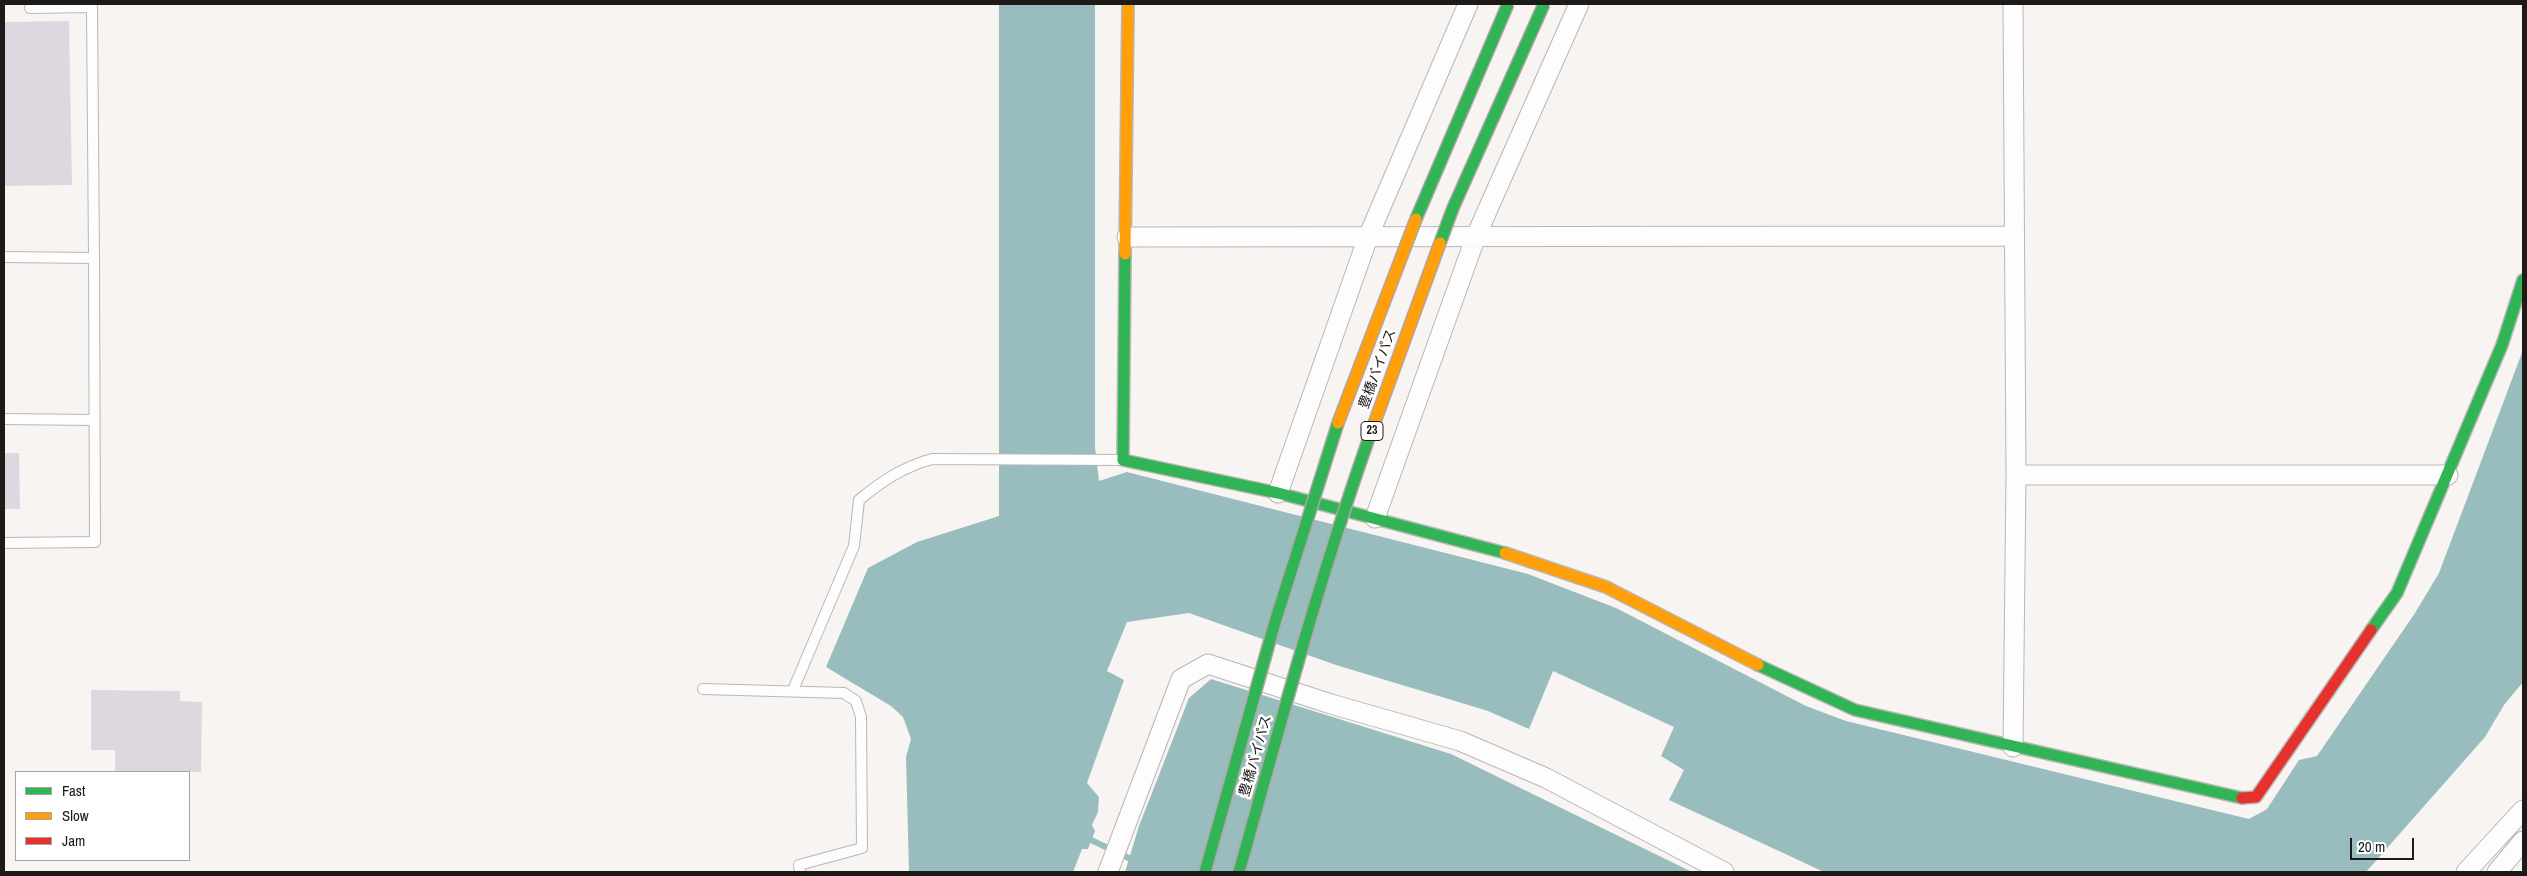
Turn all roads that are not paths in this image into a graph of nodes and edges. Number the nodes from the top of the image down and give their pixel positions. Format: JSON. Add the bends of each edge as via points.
{"nodes":[{"id":1,"x":1128,"y":4,"type":"edge"},
{"id":2,"x":1468,"y":4,"type":"edge"},
{"id":3,"x":1508,"y":4,"type":"edge"},
{"id":4,"x":1544,"y":4,"type":"edge"},
{"id":5,"x":1579,"y":4,"type":"edge"},
{"id":6,"x":2013,"y":4,"type":"edge"},
{"id":7,"x":30,"y":8,"type":"dead end"},
{"id":8,"x":1476,"y":236,"type":"junction"},
{"id":9,"x":2014,"y":236,"type":"junction"},
{"id":10,"x":1127,"y":237,"type":"junction"},
{"id":11,"x":1368,"y":237,"type":"junction"},
{"id":12,"x":4,"y":257,"type":"edge"},
{"id":13,"x":94,"y":258,"type":"junction"},
{"id":14,"x":2523,"y":280,"type":"edge"},
{"id":15,"x":4,"y":419,"type":"edge"},
{"id":16,"x":94,"y":420,"type":"junction"},
{"id":17,"x":1122,"y":460,"type":"junction"},
{"id":18,"x":2016,"y":475,"type":"junction"},
{"id":19,"x":2448,"y":476,"type":"junction"},
{"id":20,"x":1278,"y":493,"type":"junction"},
{"id":21,"x":1375,"y":518,"type":"junction"},
{"id":22,"x":4,"y":543,"type":"edge"},
{"id":23,"x":703,"y":690,"type":"dead end"},
{"id":24,"x":794,"y":690,"type":"junction"},
{"id":25,"x":2012,"y":746,"type":"junction"},
{"id":26,"x":2523,"y":810,"type":"edge"},
{"id":27,"x":2523,"y":841,"type":"edge"},
{"id":28,"x":1109,"y":869,"type":"edge"},
{"id":29,"x":800,"y":872,"type":"edge"},
{"id":30,"x":1205,"y":872,"type":"edge"},
{"id":31,"x":1239,"y":872,"type":"edge"},
{"id":32,"x":1724,"y":872,"type":"edge"},
{"id":33,"x":2466,"y":872,"type":"edge"},
{"id":34,"x":2497,"y":872,"type":"edge"}],
"edges":[{"from":1,"to":10,"type":"main road"},
{"from":2,"to":11,"type":"street"},
{"from":3,"to":30,"type":"main road","name":"豊橋バイパス","number":"23","bridge":true,"via":[[1413,222],[1321,471]]},
{"from":4,"to":31,"type":"main road","name":"豊橋バイパス","number":"23","bridge":true,"via":[[1453,208],[1356,472],[1296,668]]},
{"from":5,"to":8,"type":"street"},
{"from":6,"to":9,"type":"street"},
{"from":7,"to":13,"type":"lane","via":[[92,8]]},
{"from":8,"to":9,"type":"street"},
{"from":8,"to":11,"type":"street"},
{"from":8,"to":21,"type":"street"},
{"from":9,"to":18,"type":"street"},
{"from":10,"to":11,"type":"street"},
{"from":10,"to":17,"type":"main road"},
{"from":11,"to":20,"type":"street"},
{"from":12,"to":13,"type":"lane"},
{"from":13,"to":16,"type":"lane"},
{"from":14,"to":19,"type":"main road","via":[[2502,345]]},
{"from":15,"to":16,"type":"lane"},
{"from":16,"to":22,"type":"lane","via":[[95,542]]},
{"from":17,"to":20,"type":"main road"},
{"from":17,"to":24,"type":"lane","via":[[932,459],[907,466],[878,483],[859,500],[854,546]]},
{"from":18,"to":19,"type":"street"},
{"from":18,"to":25,"type":"street"},
{"from":19,"to":25,"type":"main road","via":[[2397,593],[2256,797],[2246,799]]},
{"from":20,"to":21,"type":"main road"},
{"from":21,"to":25,"type":"main road","via":[[1480,546],[1606,587],[1752,662],[1855,710]]},
{"from":23,"to":24,"type":"lane"},
{"from":24,"to":29,"type":"lane","via":[[844,693],[856,701],[861,716],[862,848],[799,865]]},
{"from":26,"to":33,"type":"street"},
{"from":27,"to":34,"type":"street"},
{"from":28,"to":32,"type":"street","via":[[1181,680],[1208,664],[1330,704],[1460,741],[1546,778]]}]}
